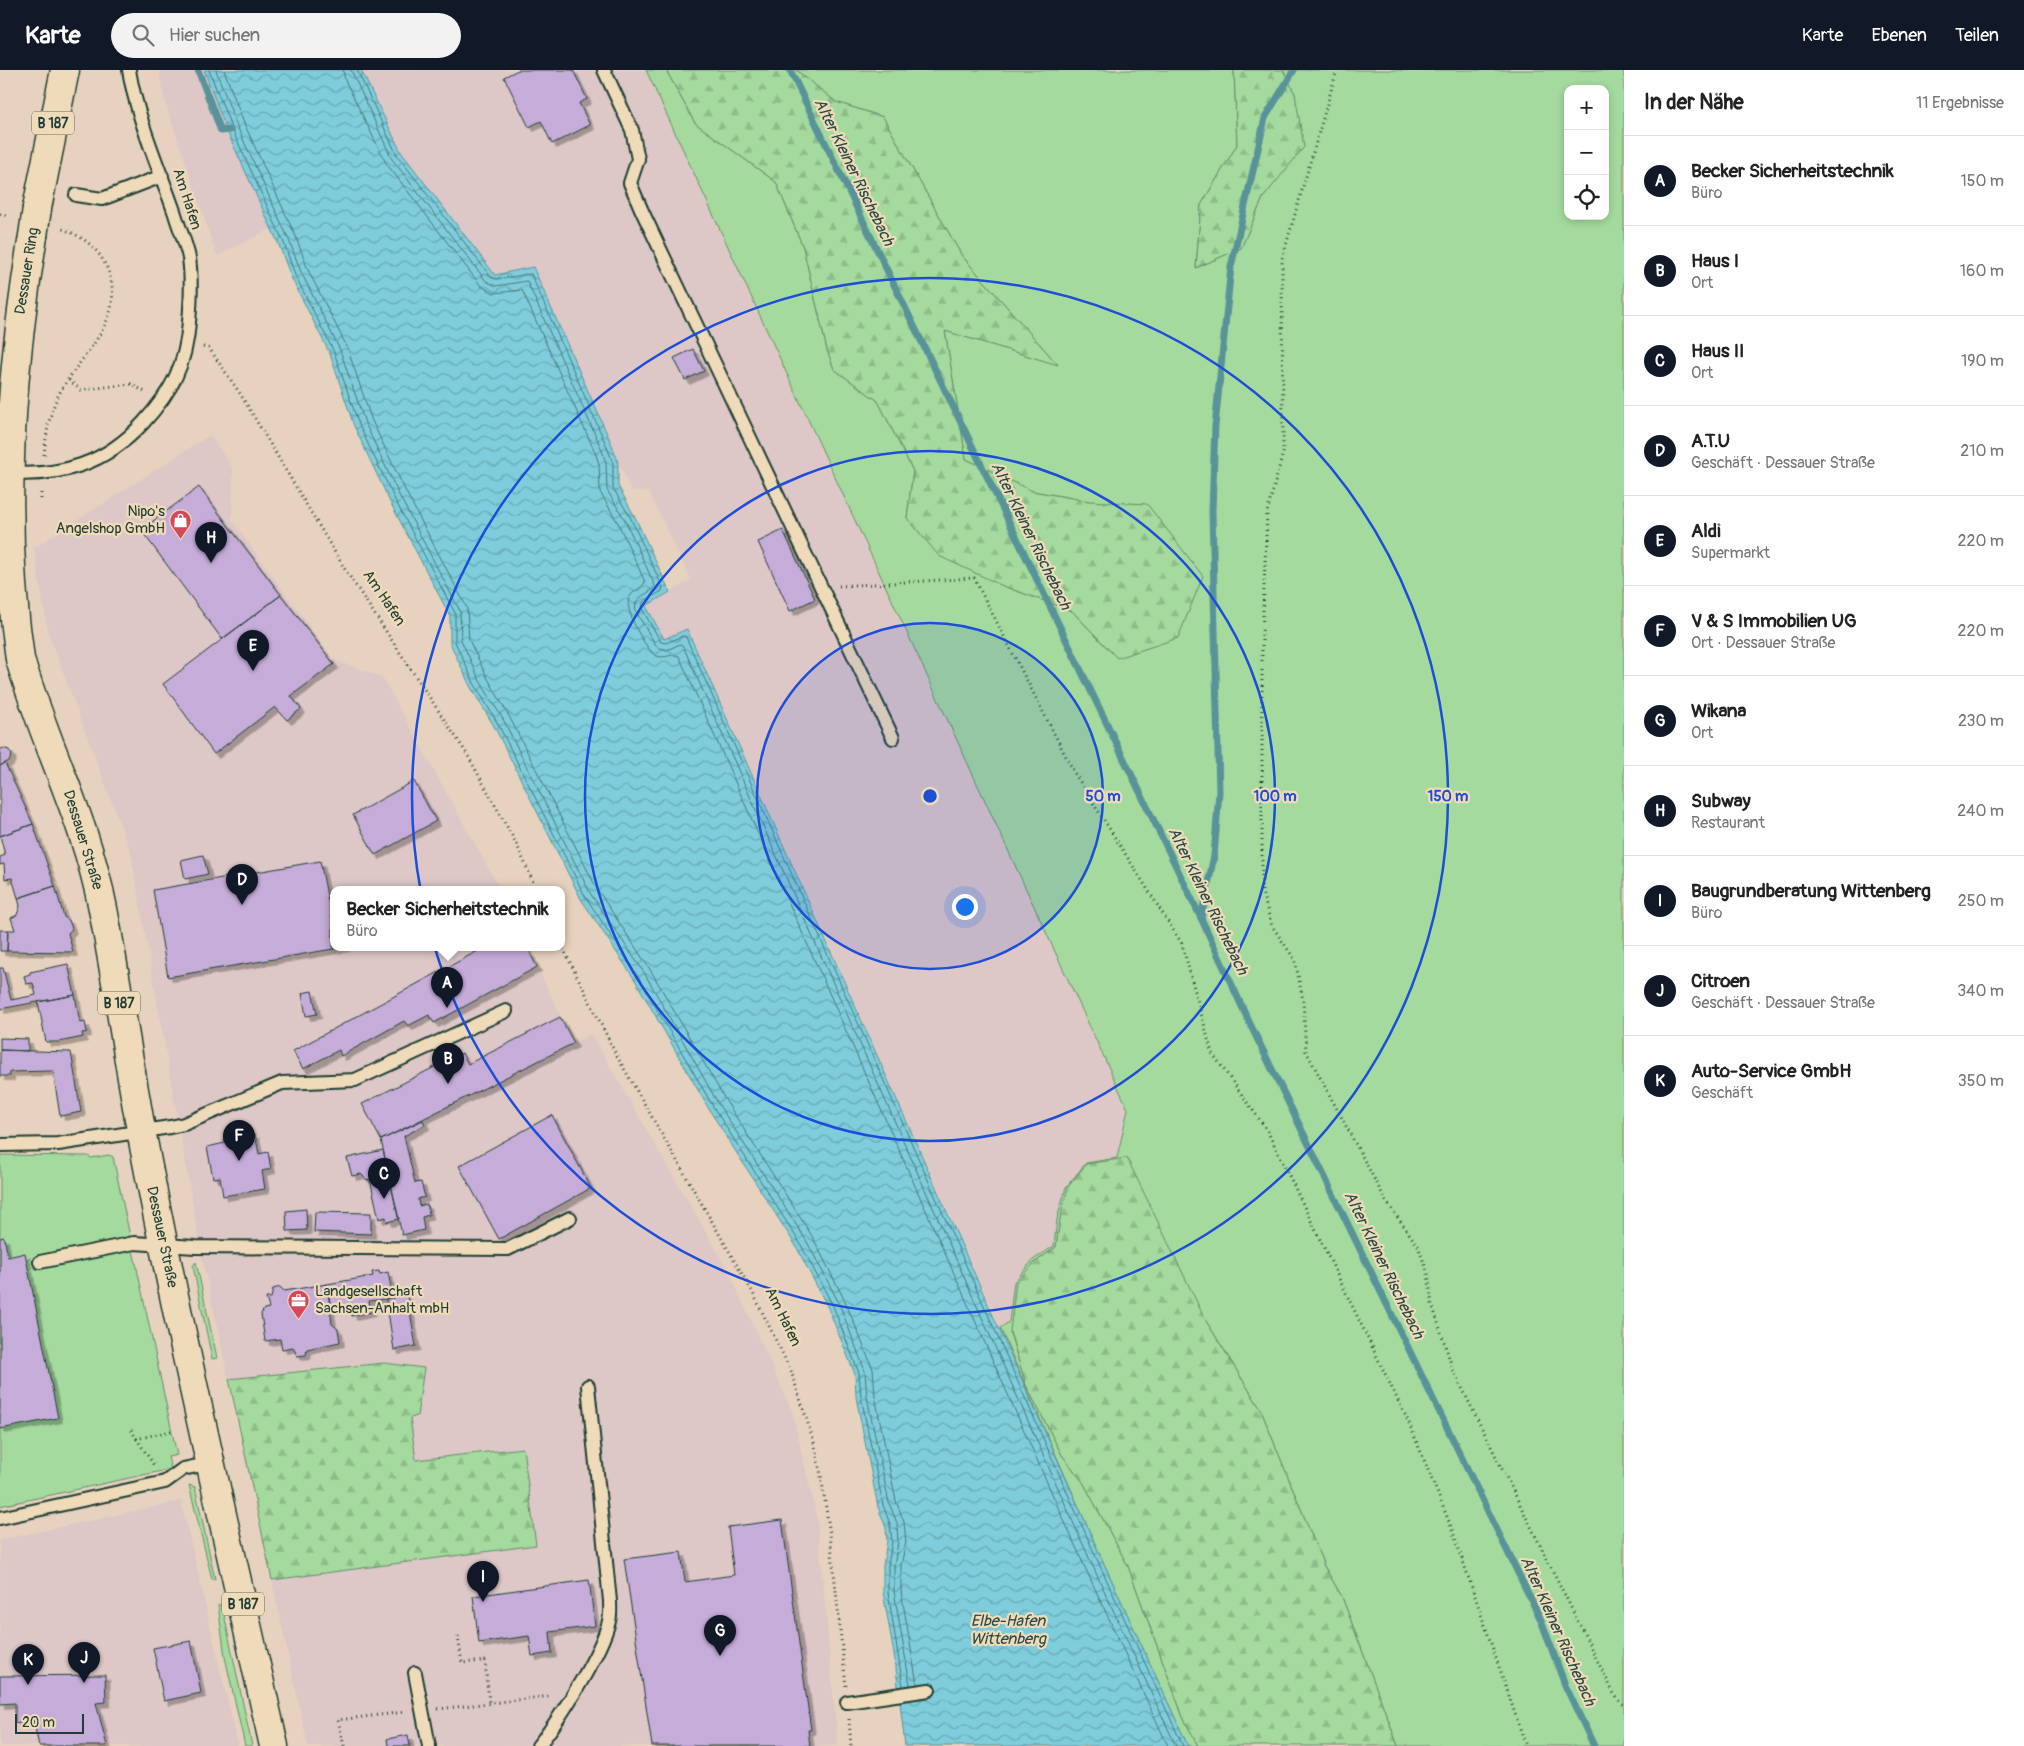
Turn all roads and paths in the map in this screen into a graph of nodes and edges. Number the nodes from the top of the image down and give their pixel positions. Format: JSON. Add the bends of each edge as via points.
{"nodes":[{"id":1,"x":64,"y":70,"type":"edge"},
{"id":2,"x":129,"y":70,"type":"edge"},
{"id":3,"x":604,"y":70,"type":"edge"},
{"id":4,"x":1337,"y":70,"type":"edge"},
{"id":5,"x":162,"y":176,"type":"junction"},
{"id":6,"x":76,"y":195,"type":"dead end"},
{"id":7,"x":0,"y":214,"type":"edge"},
{"id":8,"x":6,"y":216,"type":"dead end"},
{"id":9,"x":42,"y":224,"type":"junction"},
{"id":10,"x":188,"y":342,"type":"junction"},
{"id":11,"x":69,"y":380,"type":"junction"},
{"id":12,"x":161,"y":404,"type":"junction"},
{"id":13,"x":44,"y":460,"type":"dead end"},
{"id":14,"x":2,"y":473,"type":"junction"},
{"id":15,"x":821,"y":587,"type":"junction"},
{"id":16,"x":893,"y":738,"type":"dead end"},
{"id":17,"x":535,"y":886,"type":"edge"},
{"id":18,"x":564,"y":951,"type":"edge"},
{"id":19,"x":506,"y":1011,"type":"dead end"},
{"id":20,"x":142,"y":1132,"type":"junction"},
{"id":21,"x":0,"y":1144,"type":"edge"},
{"id":22,"x":570,"y":1218,"type":"dead end"},
{"id":23,"x":163,"y":1244,"type":"junction"},
{"id":24,"x":40,"y":1262,"type":"dead end"},
{"id":25,"x":588,"y":1386,"type":"dead end"},
{"id":26,"x":131,"y":1430,"type":"dead end"},
{"id":27,"x":175,"y":1430,"type":"dead end"},
{"id":28,"x":136,"y":1439,"type":"junction"},
{"id":29,"x":211,"y":1463,"type":"junction"},
{"id":30,"x":165,"y":1482,"type":"junction"},
{"id":31,"x":0,"y":1518,"type":"edge"},
{"id":32,"x":458,"y":1636,"type":"dead end"},
{"id":33,"x":415,"y":1673,"type":"dead end"},
{"id":34,"x":929,"y":1690,"type":"dead end"},
{"id":35,"x":572,"y":1694,"type":"junction"},
{"id":36,"x":489,"y":1702,"type":"junction"},
{"id":37,"x":847,"y":1702,"type":"junction"},
{"id":38,"x":1624,"y":1705,"type":"edge"},
{"id":39,"x":422,"y":1710,"type":"junction"},
{"id":40,"x":274,"y":1746,"type":"edge"},
{"id":41,"x":344,"y":1746,"type":"edge"},
{"id":42,"x":429,"y":1746,"type":"edge"},
{"id":43,"x":538,"y":1746,"type":"edge"},
{"id":44,"x":851,"y":1746,"type":"edge"},
{"id":45,"x":1526,"y":1746,"type":"edge"}],
"edges":[{"from":1,"to":9,"type":"main road","name":"Dessauer Ring","number":"B 187"},
{"from":2,"to":5,"type":"lane","name":"Am Hafen"},
{"from":3,"to":15,"type":"lane","via":[[632,130],[638,159],[630,183]]},
{"from":4,"to":38,"type":"path","via":[[1282,259],[1283,453],[1267,512],[1262,637],[1262,892],[1272,926],[1295,960],[1303,1000],[1306,1050],[1386,1201],[1418,1246],[1452,1370],[1616,1698]]},
{"from":5,"to":6,"type":"lane","via":[[102,199]]},
{"from":5,"to":10,"type":"lane","name":"Am Hafen","via":[[188,256],[192,293]]},
{"from":7,"to":8,"type":"path"},
{"from":9,"to":11,"type":"path","via":[[71,231],[90,243],[104,261],[111,278],[114,298],[109,319]]},
{"from":9,"to":14,"type":"main road","name":"Dessauer Ring","number":"B 187","via":[[10,394]]},
{"from":10,"to":12,"type":"lane","name":"Am Hafen","via":[[179,374]]},
{"from":10,"to":17,"type":"path","name":"Am Hafen","via":[[209,348],[241,395],[346,571],[466,754]]},
{"from":11,"to":12,"type":"path","via":[[81,390],[130,384]]},
{"from":11,"to":13,"type":"path","via":[[49,418]]},
{"from":12,"to":14,"type":"lane","name":"Am Hafen","via":[[131,436],[89,464],[42,474]]},
{"from":14,"to":20,"type":"main road","name":"Dessauer Straße","number":"B 187","via":[[1,526],[9,604],[20,656],[96,874]]},
{"from":15,"to":16,"type":"lane"},
{"from":15,"to":45,"type":"path","via":[[974,578],[1074,774],[1182,944],[1212,1054],[1267,1130],[1409,1423],[1452,1530]]},
{"from":18,"to":37,"type":"path","name":"Am Hafen","via":[[618,1058],[753,1293],[791,1371],[821,1475]]},
{"from":19,"to":20,"type":"lane","via":[[355,1080],[282,1083],[184,1124]]},
{"from":20,"to":21,"type":"lane","via":[[58,1144]]},
{"from":20,"to":23,"type":"main road","name":"Dessauer Straße","number":"B 187"},
{"from":22,"to":23,"type":"lane","via":[[508,1249],[195,1247]]},
{"from":23,"to":24,"type":"lane","via":[[134,1243]]},
{"from":23,"to":29,"type":"main road","name":"Dessauer Straße","number":"B 187"},
{"from":25,"to":35,"type":"lane","via":[[610,1619]]},
{"from":26,"to":28,"type":"path"},
{"from":27,"to":28,"type":"path"},
{"from":28,"to":30,"type":"path"},
{"from":29,"to":30,"type":"lane","via":[[183,1470]]},
{"from":29,"to":40,"type":"main road","name":"Dessauer Straße","number":"B 187"},
{"from":30,"to":31,"type":"lane"},
{"from":32,"to":36,"type":"path","via":[[462,1664],[484,1661]]},
{"from":33,"to":39,"type":"lane"},
{"from":34,"to":37,"type":"lane"},
{"from":35,"to":36,"type":"path"},
{"from":35,"to":43,"type":"lane"},
{"from":36,"to":39,"type":"path"},
{"from":37,"to":44,"type":"path","name":"Am Hafen"},
{"from":39,"to":41,"type":"path","via":[[338,1720]]},
{"from":39,"to":42,"type":"lane"}]}
